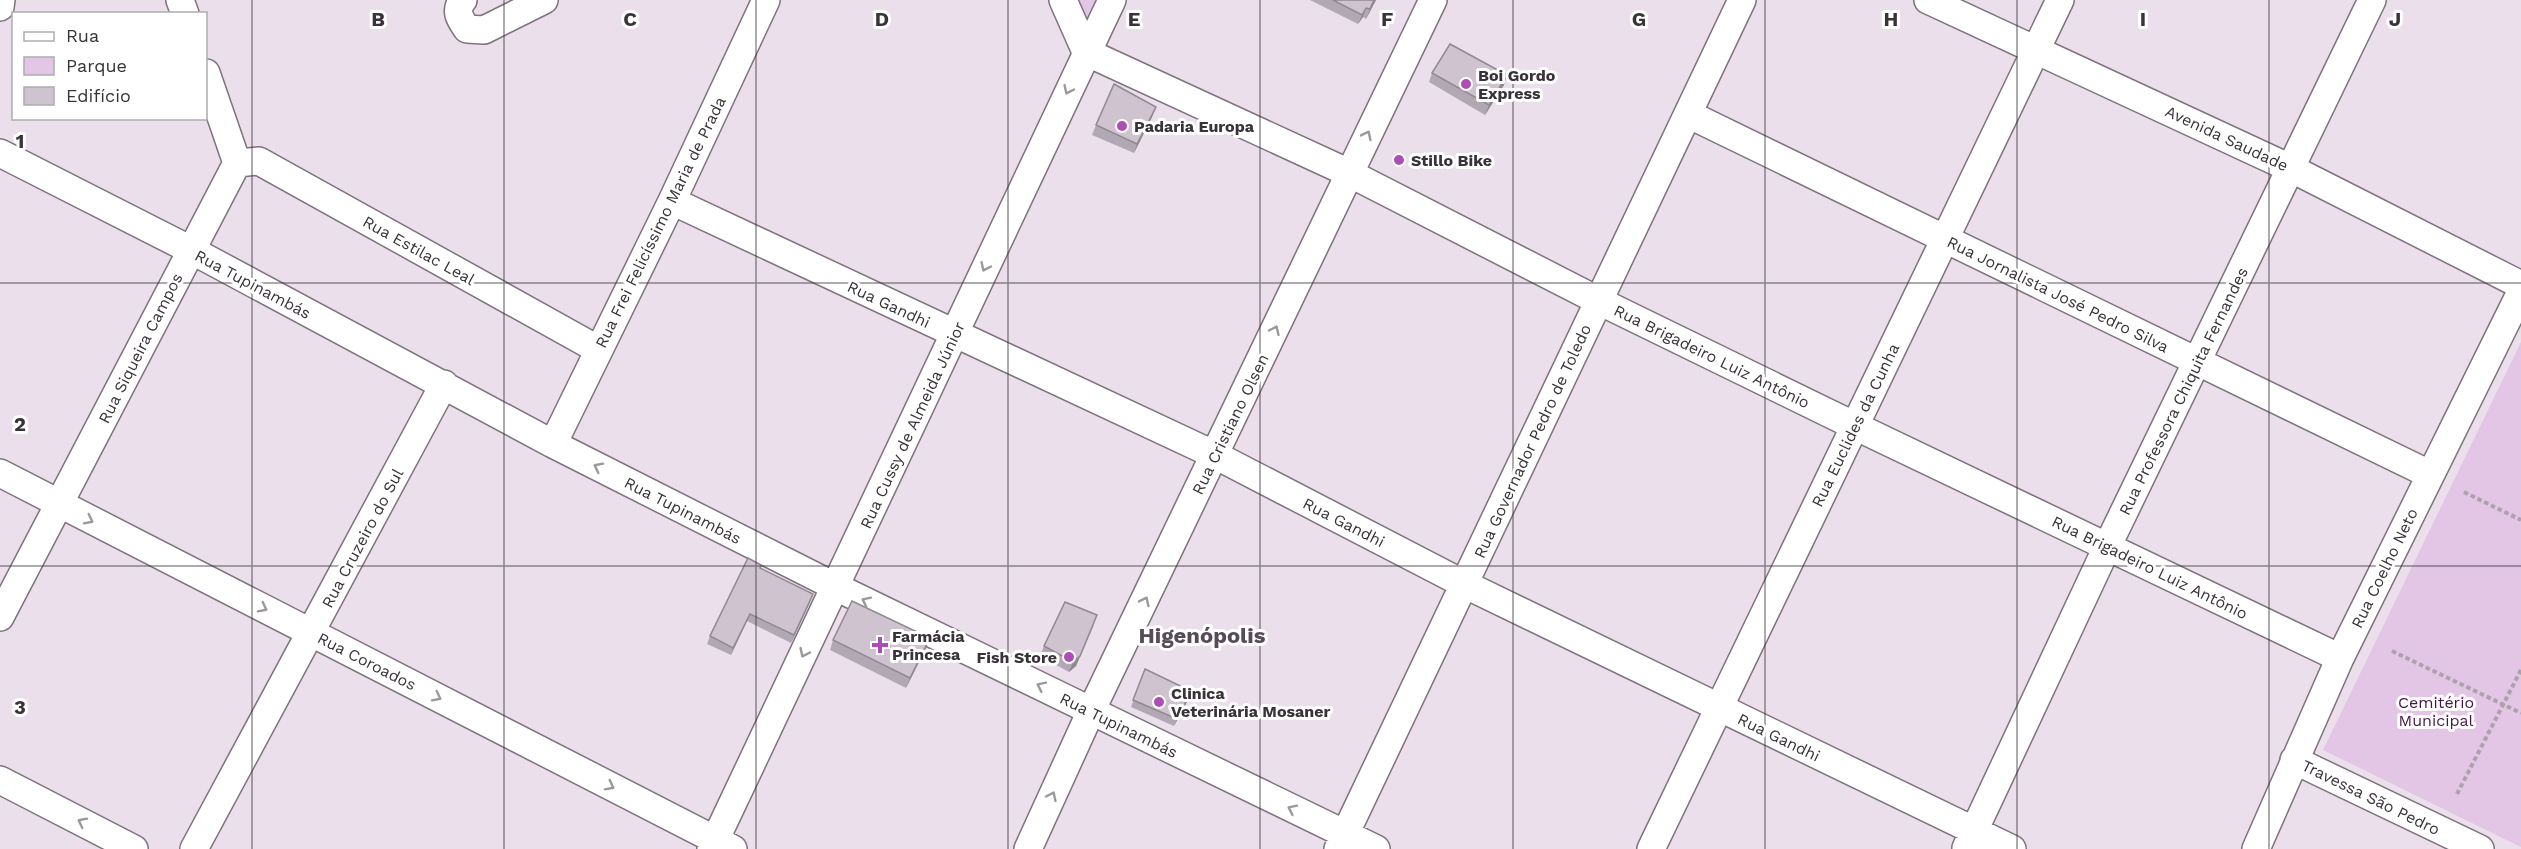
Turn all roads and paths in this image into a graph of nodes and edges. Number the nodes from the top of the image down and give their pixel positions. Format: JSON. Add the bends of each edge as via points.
{"nodes":[{"id":1,"x":1,"y":0,"type":"edge"},
{"id":2,"x":463,"y":0,"type":"edge"},
{"id":3,"x":543,"y":0,"type":"edge"},
{"id":4,"x":766,"y":0,"type":"edge"},
{"id":5,"x":1064,"y":0,"type":"edge"},
{"id":6,"x":1112,"y":0,"type":"edge"},
{"id":7,"x":1432,"y":0,"type":"edge"},
{"id":8,"x":1742,"y":0,"type":"edge"},
{"id":9,"x":1928,"y":0,"type":"edge"},
{"id":10,"x":2060,"y":0,"type":"edge"},
{"id":11,"x":2372,"y":0,"type":"edge"},
{"id":12,"x":0,"y":7,"type":"edge"},
{"id":13,"x":2036,"y":49,"type":"junction"},
{"id":14,"x":1086,"y":52,"type":"junction"},
{"id":15,"x":207,"y":76,"type":"edge"},
{"id":16,"x":1688,"y":114,"type":"junction"},
{"id":17,"x":0,"y":153,"type":"edge"},
{"id":18,"x":237,"y":163,"type":"junction"},
{"id":19,"x":2292,"y":169,"type":"junction"},
{"id":20,"x":1349,"y":173,"type":"junction"},
{"id":21,"x":672,"y":201,"type":"junction"},
{"id":22,"x":1945,"y":239,"type":"junction"},
{"id":23,"x":191,"y":250,"type":"junction"},
{"id":24,"x":2521,"y":268,"type":"edge"},
{"id":25,"x":2521,"y":273,"type":"edge"},
{"id":26,"x":2521,"y":285,"type":"edge"},
{"id":27,"x":2521,"y":292,"type":"edge"},
{"id":28,"x":1599,"y":301,"type":"junction"},
{"id":29,"x":954,"y":334,"type":"junction"},
{"id":30,"x":599,"y":351,"type":"junction"},
{"id":31,"x":2196,"y":362,"type":"junction"},
{"id":32,"x":444,"y":384,"type":"junction"},
{"id":33,"x":1855,"y":426,"type":"junction"},
{"id":34,"x":553,"y":444,"type":"junction"},
{"id":35,"x":1215,"y":455,"type":"junction"},
{"id":36,"x":0,"y":473,"type":"edge"},
{"id":37,"x":2429,"y":474,"type":"junction"},
{"id":38,"x":2464,"y":492,"type":"dead end"},
{"id":39,"x":59,"y":504,"type":"junction"},
{"id":40,"x":2521,"y":520,"type":"edge"},
{"id":41,"x":2107,"y":547,"type":"junction"},
{"id":42,"x":1464,"y":584,"type":"junction"},
{"id":43,"x":836,"y":586,"type":"junction"},
{"id":44,"x":0,"y":617,"type":"edge"},
{"id":45,"x":312,"y":633,"type":"junction"},
{"id":46,"x":2392,"y":651,"type":"dead end"},
{"id":47,"x":2340,"y":658,"type":"junction"},
{"id":48,"x":2521,"y":670,"type":"edge"},
{"id":49,"x":2504,"y":704,"type":"junction"},
{"id":50,"x":1719,"y":708,"type":"junction"},
{"id":51,"x":1091,"y":711,"type":"junction"},
{"id":52,"x":2521,"y":712,"type":"edge"},
{"id":53,"x":2294,"y":760,"type":"junction"},
{"id":54,"x":0,"y":780,"type":"edge"},
{"id":55,"x":2457,"y":794,"type":"dead end"},
{"id":56,"x":1970,"y":841,"type":"edge"},
{"id":57,"x":1341,"y":842,"type":"edge"},
{"id":58,"x":720,"y":846,"type":"edge"},
{"id":59,"x":134,"y":849,"type":"edge"},
{"id":60,"x":194,"y":849,"type":"edge"},
{"id":61,"x":1028,"y":849,"type":"edge"},
{"id":62,"x":1376,"y":849,"type":"edge"},
{"id":63,"x":1651,"y":849,"type":"edge"},
{"id":64,"x":2012,"y":849,"type":"edge"},
{"id":65,"x":2256,"y":849,"type":"edge"},
{"id":66,"x":2480,"y":849,"type":"edge"}],
"edges":[{"from":1,"to":12,"type":"street"},
{"from":2,"to":3,"type":"street","via":[[458,16],[467,29],[484,30]]},
{"from":4,"to":21,"type":"street","name":"Rua Frei Felicíssimo Maria de Prada"},
{"from":5,"to":14,"type":"street"},
{"from":6,"to":14,"type":"street","name":"Rua Cussy de Almeida Júnior"},
{"from":20,"to":7,"type":"street","name":"Rua Cristiano Olsen","one_way":true},
{"from":8,"to":16,"type":"street","name":"Rua Governador Pedro de Toledo"},
{"from":9,"to":13,"type":"street","name":"Avenida Saudade"},
{"from":10,"to":13,"type":"street","name":"Rua Euclides da Cunha"},
{"from":11,"to":19,"type":"street","name":"Rua Professora Chiquita Fernandes"},
{"from":13,"to":19,"type":"street","name":"Avenida Saudade"},
{"from":13,"to":22,"type":"street","name":"Rua Euclides da Cunha"},
{"from":14,"to":20,"type":"street","name":"Rua Brigadeiro Luiz Antônio"},
{"from":14,"to":29,"type":"street","name":"Rua Cussy de Almeida Júnior","one_way":true},
{"from":15,"to":18,"type":"street"},
{"from":16,"to":22,"type":"street","name":"Rua Jornalista José Pedro Silva"},
{"from":16,"to":28,"type":"street","name":"Rua Governador Pedro de Toledo"},
{"from":17,"to":23,"type":"street","name":"Rua Tupinambás"},
{"from":18,"to":23,"type":"street","name":"Rua Siqueira Campos"},
{"from":18,"to":30,"type":"street","name":"Rua Estilac Leal","via":[[259,161]]},
{"from":19,"to":26,"type":"street","name":"Avenida Saudade"},
{"from":19,"to":31,"type":"street","name":"Rua Professora Chiquita Fernandes"},
{"from":20,"to":28,"type":"street","name":"Rua Brigadeiro Luiz Antônio"},
{"from":35,"to":20,"type":"street","name":"Rua Cristiano Olsen","one_way":true},
{"from":21,"to":29,"type":"street","name":"Rua Gandhi"},
{"from":21,"to":30,"type":"street","name":"Rua Frei Felicíssimo Maria de Prada"},
{"from":22,"to":31,"type":"street","name":"Rua Jornalista José Pedro Silva"},
{"from":22,"to":33,"type":"street","name":"Rua Euclides da Cunha"},
{"from":23,"to":32,"type":"street","name":"Rua Tupinambás"},
{"from":23,"to":39,"type":"street","name":"Rua Siqueira Campos"},
{"from":24,"to":25,"type":"street"},
{"from":27,"to":37,"type":"street","name":"Rua Coelho Neto"},
{"from":28,"to":33,"type":"street","name":"Rua Brigadeiro Luiz Antônio"},
{"from":28,"to":42,"type":"street","name":"Rua Governador Pedro de Toledo"},
{"from":29,"to":35,"type":"street","name":"Rua Gandhi"},
{"from":29,"to":43,"type":"street","name":"Rua Cussy de Almeida Júnior"},
{"from":30,"to":34,"type":"street","name":"Rua Frei Felicíssimo Maria de Prada"},
{"from":31,"to":37,"type":"street","name":"Rua Jornalista José Pedro Silva"},
{"from":31,"to":41,"type":"street","name":"Rua Professora Chiquita Fernandes"},
{"from":32,"to":34,"type":"street","name":"Rua Tupinambás"},
{"from":32,"to":45,"type":"street","name":"Rua Cruzeiro do Sul"},
{"from":33,"to":41,"type":"street","name":"Rua Brigadeiro Luiz Antônio"},
{"from":33,"to":50,"type":"street","name":"Rua Euclides da Cunha"},
{"from":43,"to":34,"type":"street","name":"Rua Tupinambás","one_way":true},
{"from":35,"to":42,"type":"street","name":"Rua Gandhi"},
{"from":51,"to":35,"type":"street","name":"Rua Cristiano Olsen","one_way":true},
{"from":36,"to":39,"type":"street","name":"Rua Coroados"},
{"from":37,"to":47,"type":"street","name":"Rua Coelho Neto"},
{"from":38,"to":40,"type":"path"},
{"from":39,"to":44,"type":"street","name":"Rua Siqueira Campos"},
{"from":39,"to":45,"type":"street","name":"Rua Coroados","one_way":true},
{"from":41,"to":47,"type":"street","name":"Rua Brigadeiro Luiz Antônio"},
{"from":41,"to":56,"type":"street","name":"Rua Professora Chiquita Fernandes"},
{"from":42,"to":50,"type":"street","name":"Rua Gandhi"},
{"from":42,"to":57,"type":"street","name":"Rua Governador Pedro de Toledo"},
{"from":51,"to":43,"type":"street","name":"Rua Tupinambás","one_way":true},
{"from":43,"to":58,"type":"street","name":"Rua Cussy de Almeida Júnior","one_way":true},
{"from":45,"to":58,"type":"street","name":"Rua Coroados","one_way":true},
{"from":45,"to":60,"type":"street","name":"Rua Cruzeiro do Sul"},
{"from":46,"to":49,"type":"path"},
{"from":47,"to":53,"type":"street","name":"Rua Coelho Neto"},
{"from":48,"to":49,"type":"path"},
{"from":49,"to":52,"type":"path"},
{"from":49,"to":55,"type":"path"},
{"from":50,"to":56,"type":"street","name":"Rua Gandhi"},
{"from":50,"to":63,"type":"street","name":"Rua Euclides da Cunha"},
{"from":57,"to":51,"type":"street","name":"Rua Tupinambás","one_way":true},
{"from":61,"to":51,"type":"street","name":"Rua Cristiano Olsen","one_way":true},
{"from":53,"to":65,"type":"street","name":"Rua Coelho Neto"},
{"from":53,"to":66,"type":"street","name":"Travessa São Pedro"},
{"from":59,"to":54,"type":"street","one_way":true},
{"from":56,"to":64,"type":"street","name":"Rua Gandhi"},
{"from":57,"to":62,"type":"street","name":"Rua Tupinambás"}]}
